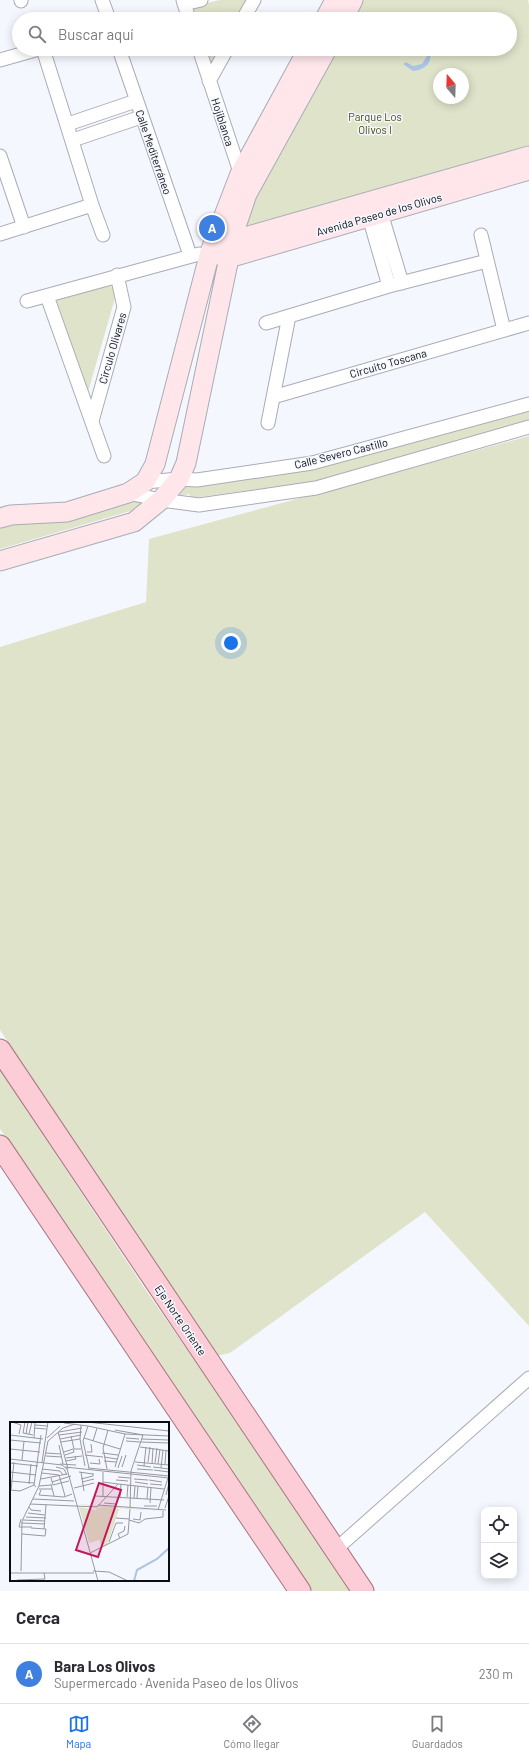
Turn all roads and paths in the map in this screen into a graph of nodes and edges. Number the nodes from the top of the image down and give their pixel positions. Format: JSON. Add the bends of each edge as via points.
{"nodes":[{"id":1,"x":102,"y":0,"type":"edge"},
{"id":2,"x":201,"y":0,"type":"edge"},
{"id":3,"x":254,"y":0,"type":"edge"},
{"id":4,"x":335,"y":0,"type":"edge"},
{"id":5,"x":353,"y":0,"type":"edge"},
{"id":6,"x":183,"y":2,"type":"edge"},
{"id":7,"x":106,"y":12,"type":"edge"},
{"id":8,"x":187,"y":12,"type":"edge"},
{"id":9,"x":247,"y":12,"type":"edge"},
{"id":10,"x":329,"y":12,"type":"edge"},
{"id":11,"x":347,"y":12,"type":"edge"},
{"id":12,"x":14,"y":56,"type":"edge"},
{"id":13,"x":45,"y":56,"type":"edge"},
{"id":14,"x":121,"y":56,"type":"edge"},
{"id":15,"x":201,"y":56,"type":"edge"},
{"id":16,"x":223,"y":56,"type":"edge"},
{"id":17,"x":304,"y":56,"type":"edge"},
{"id":18,"x":323,"y":56,"type":"edge"},
{"id":19,"x":0,"y":60,"type":"edge"},
{"id":20,"x":209,"y":81,"type":"junction"},
{"id":21,"x":136,"y":101,"type":"junction"},
{"id":22,"x":141,"y":117,"type":"junction"},
{"id":23,"x":68,"y":124,"type":"junction"},
{"id":24,"x":73,"y":140,"type":"junction"},
{"id":25,"x":0,"y":156,"type":"edge"},
{"id":26,"x":529,"y":156,"type":"edge"},
{"id":27,"x":529,"y":170,"type":"edge"},
{"id":28,"x":240,"y":174,"type":"junction"},
{"id":29,"x":247,"y":194,"type":"junction"},
{"id":30,"x":92,"y":205,"type":"junction"},
{"id":31,"x":375,"y":215,"type":"junction"},
{"id":32,"x":24,"y":227,"type":"junction"},
{"id":33,"x":0,"y":234,"type":"edge"},
{"id":34,"x":103,"y":235,"type":"dead end"},
{"id":35,"x":481,"y":235,"type":"dead end"},
{"id":36,"x":221,"y":248,"type":"junction"},
{"id":37,"x":189,"y":252,"type":"junction"},
{"id":38,"x":487,"y":260,"type":"junction"},
{"id":39,"x":117,"y":275,"type":"junction"},
{"id":40,"x":396,"y":285,"type":"junction"},
{"id":41,"x":48,"y":296,"type":"junction"},
{"id":42,"x":27,"y":301,"type":"dead end"},
{"id":43,"x":289,"y":316,"type":"junction"},
{"id":44,"x":266,"y":323,"type":"dead end"},
{"id":45,"x":529,"y":323,"type":"edge"},
{"id":46,"x":504,"y":330,"type":"junction"},
{"id":47,"x":273,"y":397,"type":"junction"},
{"id":48,"x":529,"y":404,"type":"edge"},
{"id":49,"x":92,"y":421,"type":"junction"},
{"id":50,"x":268,"y":423,"type":"dead end"},
{"id":51,"x":529,"y":427,"type":"edge"},
{"id":52,"x":104,"y":456,"type":"dead end"},
{"id":53,"x":179,"y":479,"type":"junction"},
{"id":54,"x":145,"y":482,"type":"junction"},
{"id":55,"x":128,"y":493,"type":"junction"},
{"id":56,"x":161,"y":500,"type":"junction"},
{"id":57,"x":0,"y":518,"type":"edge"},
{"id":58,"x":0,"y":561,"type":"edge"},
{"id":59,"x":0,"y":1050,"type":"edge"},
{"id":60,"x":0,"y":1146,"type":"edge"},
{"id":61,"x":529,"y":1378,"type":"edge"},
{"id":62,"x":335,"y":1550,"type":"junction"},
{"id":63,"x":300,"y":1591,"type":"edge"},
{"id":64,"x":363,"y":1591,"type":"edge"}],
"edges":[{"from":1,"to":7,"type":"street"},
{"from":2,"to":6,"type":"street"},
{"from":3,"to":9,"type":"street"},
{"from":4,"to":10,"type":"street"},
{"from":5,"to":11,"type":"street"},
{"from":6,"to":8,"type":"street"},
{"from":12,"to":19,"type":"street"},
{"from":13,"to":23,"type":"street"},
{"from":14,"to":21,"type":"street","name":"Calle Mediterráneo"},
{"from":15,"to":20,"type":"street","name":"Hojiblanca"},
{"from":16,"to":20,"type":"street"},
{"from":17,"to":28,"type":"street"},
{"from":18,"to":29,"type":"street"},
{"from":20,"to":28,"type":"street","name":"Hojiblanca"},
{"from":21,"to":22,"type":"street","name":"Calle Mediterráneo"},
{"from":21,"to":23,"type":"street"},
{"from":22,"to":24,"type":"street"},
{"from":22,"to":37,"type":"street","name":"Calle Mediterráneo"},
{"from":23,"to":24,"type":"street"},
{"from":24,"to":30,"type":"street"},
{"from":25,"to":32,"type":"street"},
{"from":26,"to":36,"type":"street","name":"Avenida Paseo de los Olivos"},
{"from":27,"to":31,"type":"street","name":"Avenida Paseo de los Olivos"},
{"from":28,"to":29,"type":"street","name":"Hojiblanca"},
{"from":28,"to":36,"type":"street"},
{"from":29,"to":36,"type":"street"},
{"from":30,"to":32,"type":"street"},
{"from":30,"to":34,"type":"street"},
{"from":31,"to":36,"type":"street","name":"Avenida Paseo de los Olivos"},
{"from":31,"to":40,"type":"street"},
{"from":32,"to":33,"type":"street"},
{"from":35,"to":38,"type":"street"},
{"from":36,"to":37,"type":"street"},
{"from":36,"to":53,"type":"street","via":[[186,464]]},
{"from":36,"to":54,"type":"street","via":[[155,464]]},
{"from":37,"to":39,"type":"street","via":[[166,262]]},
{"from":38,"to":40,"type":"street"},
{"from":38,"to":46,"type":"street"},
{"from":39,"to":41,"type":"street"},
{"from":39,"to":49,"type":"street","name":"Circulo Olivares","via":[[124,307]]},
{"from":40,"to":43,"type":"street"},
{"from":41,"to":42,"type":"street"},
{"from":41,"to":49,"type":"street"},
{"from":43,"to":44,"type":"street"},
{"from":43,"to":47,"type":"street"},
{"from":45,"to":46,"type":"street","name":"Circuito Toscana"},
{"from":46,"to":47,"type":"street","name":"Circuito Toscana"},
{"from":47,"to":50,"type":"street"},
{"from":48,"to":53,"type":"street","name":"Calle Severo Castillo","via":[[312,463],[197,480]]},
{"from":49,"to":52,"type":"street"},
{"from":51,"to":56,"type":"street","name":"Calle Severo Castillo","via":[[316,488],[199,505]]},
{"from":53,"to":54,"type":"street","name":"Calle Severo Castillo"},
{"from":53,"to":56,"type":"street"},
{"from":54,"to":55,"type":"street","name":"Calle Severo Castillo"},
{"from":55,"to":56,"type":"street","name":"Calle Severo Castillo"},
{"from":55,"to":57,"type":"street","name":"Calle Severo Castillo","via":[[67,512],[11,515]]},
{"from":56,"to":58,"type":"street","via":[[134,522]]},
{"from":59,"to":62,"type":"main road","name":"Eje Norte Oriente"},
{"from":60,"to":63,"type":"main road"},
{"from":61,"to":62,"type":"street"},
{"from":62,"to":64,"type":"main road","name":"Eje Norte Oriente"}]}
